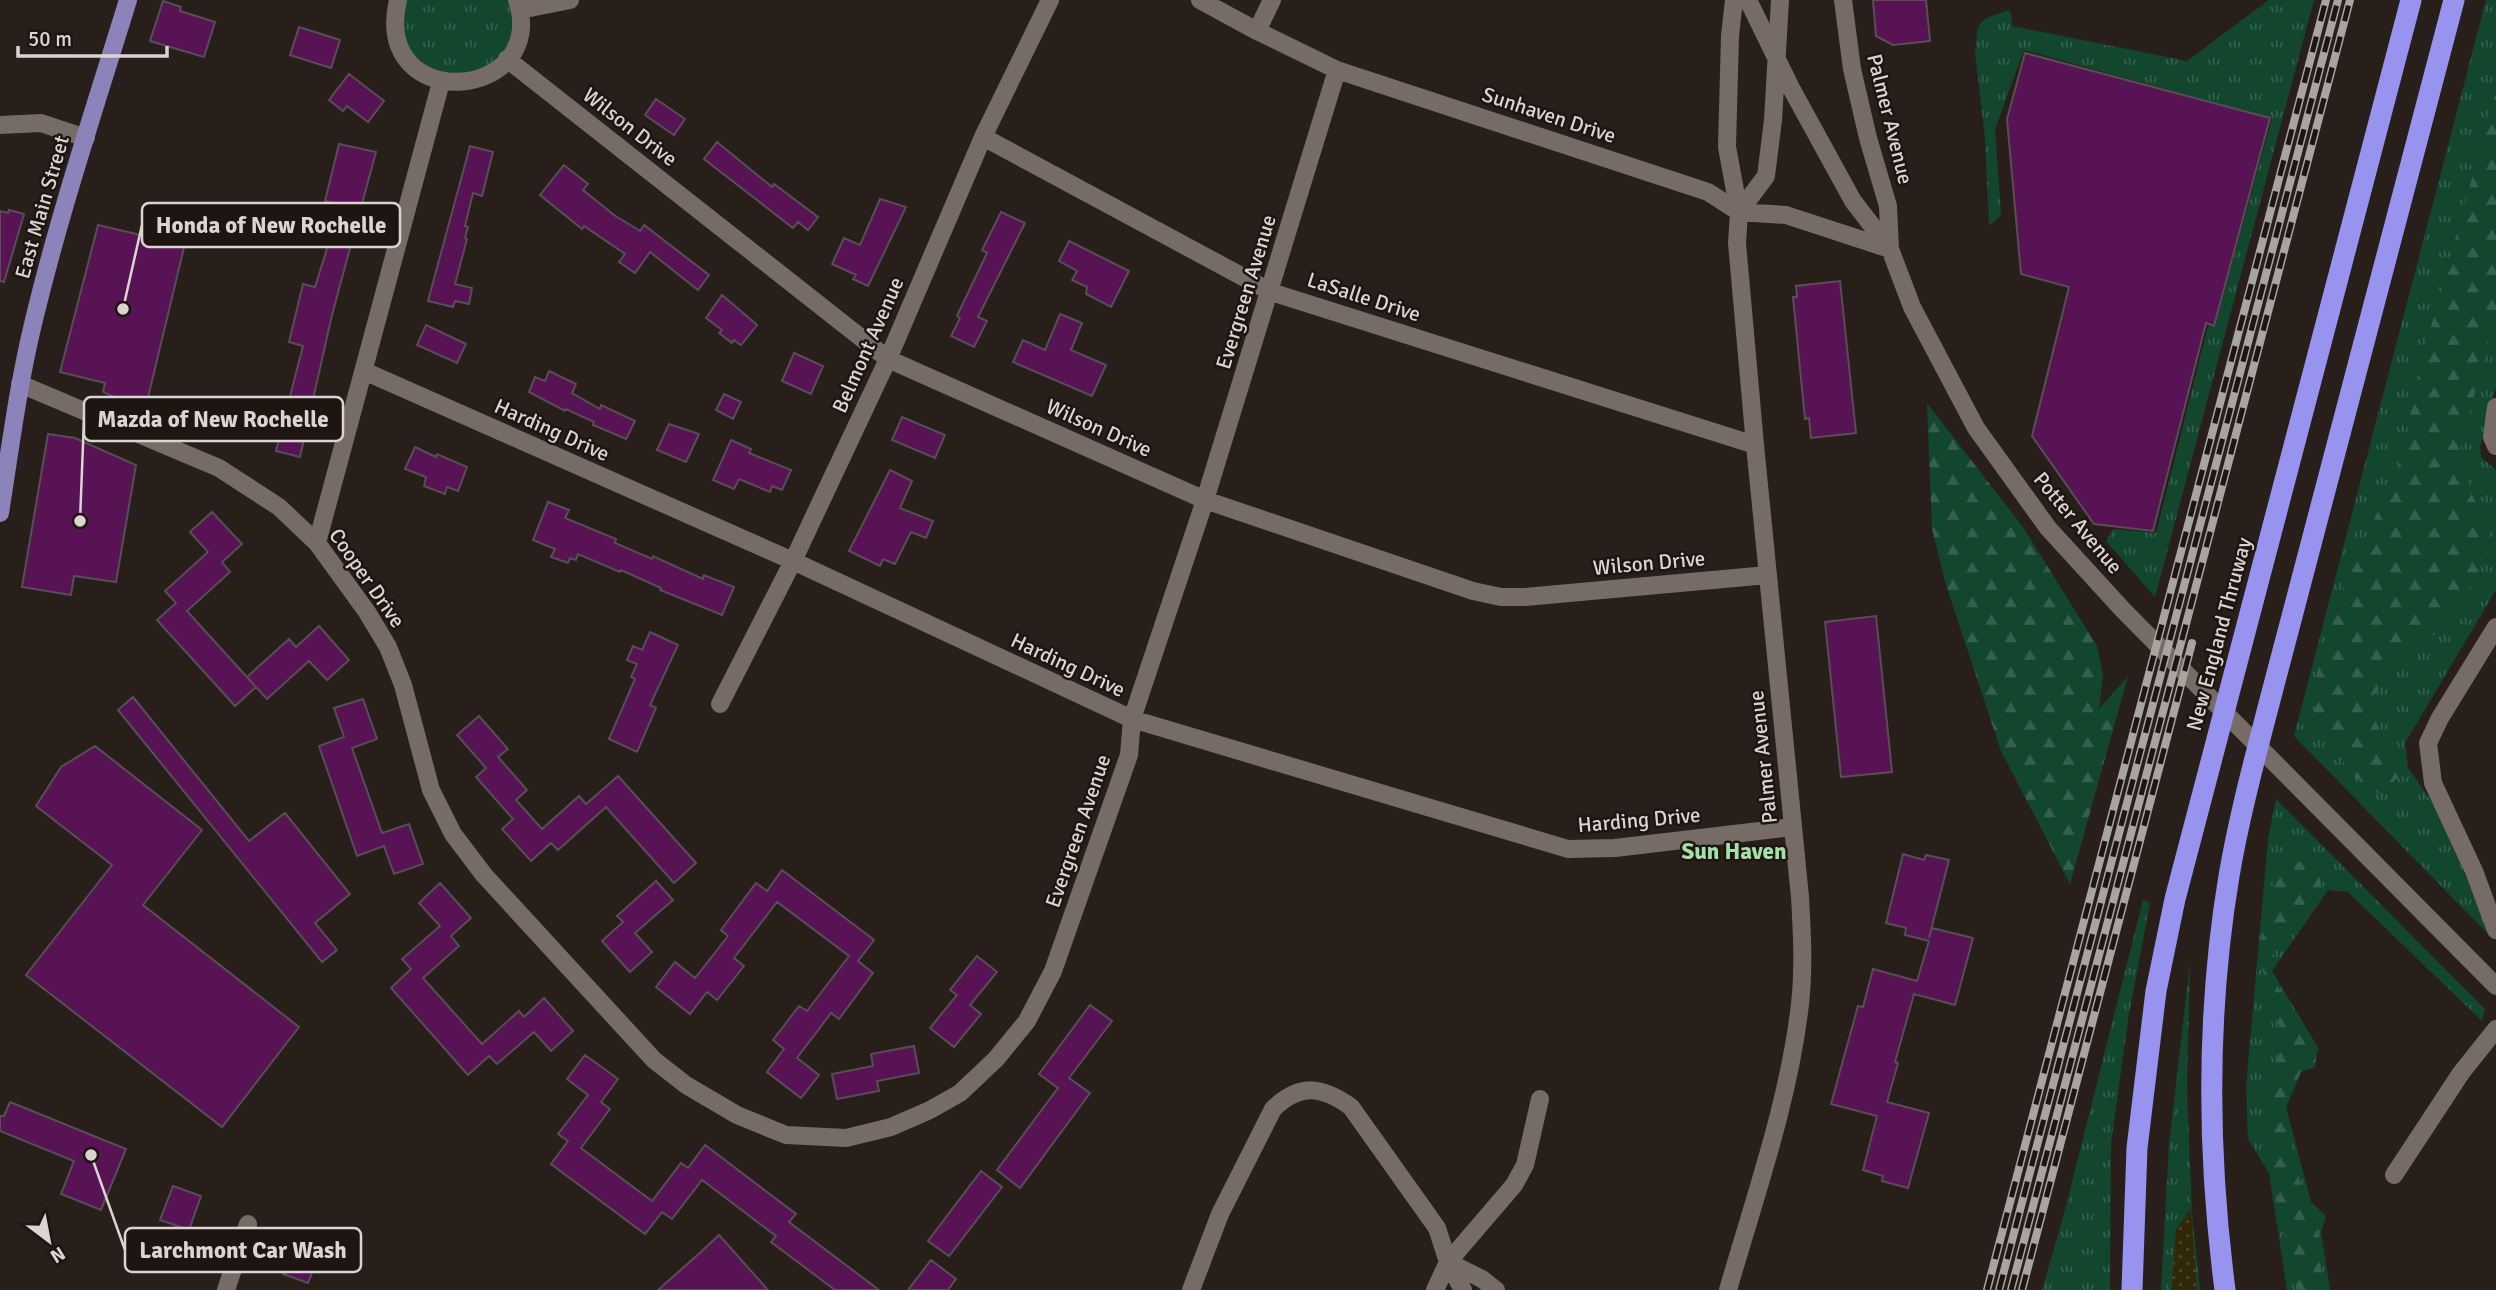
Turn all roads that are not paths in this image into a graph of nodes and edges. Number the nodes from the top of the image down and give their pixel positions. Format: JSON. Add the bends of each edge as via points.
{"nodes":[{"id":1,"x":128,"y":0,"type":"edge"},
{"id":2,"x":396,"y":0,"type":"edge"},
{"id":3,"x":570,"y":0,"type":"edge"},
{"id":4,"x":1049,"y":0,"type":"edge"},
{"id":5,"x":1200,"y":0,"type":"edge"},
{"id":6,"x":1272,"y":0,"type":"edge"},
{"id":7,"x":1734,"y":0,"type":"edge"},
{"id":8,"x":1748,"y":0,"type":"edge"},
{"id":9,"x":1780,"y":0,"type":"edge"},
{"id":10,"x":1843,"y":0,"type":"edge"},
{"id":11,"x":2411,"y":0,"type":"edge"},
{"id":12,"x":2454,"y":0,"type":"edge"},
{"id":13,"x":518,"y":5,"type":"edge"},
{"id":14,"x":1257,"y":31,"type":"junction"},
{"id":15,"x":1776,"y":57,"type":"junction"},
{"id":16,"x":507,"y":59,"type":"junction"},
{"id":17,"x":1338,"y":70,"type":"junction"},
{"id":18,"x":441,"y":82,"type":"junction"},
{"id":19,"x":0,"y":125,"type":"edge"},
{"id":20,"x":983,"y":137,"type":"junction"},
{"id":21,"x":86,"y":138,"type":"junction"},
{"id":22,"x":1739,"y":212,"type":"junction"},
{"id":23,"x":1890,"y":249,"type":"junction"},
{"id":24,"x":1270,"y":292,"type":"junction"},
{"id":25,"x":888,"y":359,"type":"junction"},
{"id":26,"x":364,"y":371,"type":"junction"},
{"id":27,"x":20,"y":384,"type":"junction"},
{"id":28,"x":2496,"y":407,"type":"edge"},
{"id":29,"x":1755,"y":445,"type":"junction"},
{"id":30,"x":2496,"y":446,"type":"edge"},
{"id":31,"x":1205,"y":500,"type":"junction"},
{"id":32,"x":0,"y":513,"type":"edge"},
{"id":33,"x":317,"y":543,"type":"junction"},
{"id":34,"x":793,"y":562,"type":"junction"},
{"id":35,"x":1768,"y":575,"type":"junction"},
{"id":36,"x":2496,"y":628,"type":"edge"},
{"id":37,"x":720,"y":704,"type":"dead end"},
{"id":38,"x":1132,"y":719,"type":"junction"},
{"id":39,"x":1793,"y":827,"type":"junction"},
{"id":40,"x":2496,"y":930,"type":"edge"},
{"id":41,"x":2496,"y":986,"type":"edge"},
{"id":42,"x":622,"y":1024,"type":"joint"},
{"id":43,"x":2496,"y":1029,"type":"edge"},
{"id":44,"x":1541,"y":1099,"type":"dead end"},
{"id":45,"x":2394,"y":1175,"type":"dead end"},
{"id":46,"x":248,"y":1224,"type":"dead end"},
{"id":47,"x":1448,"y":1262,"type":"junction"},
{"id":48,"x":226,"y":1290,"type":"edge"},
{"id":49,"x":1191,"y":1290,"type":"edge"},
{"id":50,"x":1434,"y":1290,"type":"edge"},
{"id":51,"x":1463,"y":1290,"type":"edge"},
{"id":52,"x":1496,"y":1290,"type":"edge"},
{"id":53,"x":1728,"y":1290,"type":"edge"},
{"id":54,"x":2132,"y":1290,"type":"edge"},
{"id":55,"x":2225,"y":1290,"type":"edge"}],
"edges":[{"from":1,"to":21,"type":"main road","name":"East Main Street"},
{"from":2,"to":18,"type":"street","via":[[394,21],[402,50],[422,73]]},
{"from":3,"to":13,"type":"street"},
{"from":4,"to":20,"type":"street","name":"Belmont Avenue"},
{"from":5,"to":14,"type":"street","name":"Sunhaven Drive"},
{"from":6,"to":14,"type":"street"},
{"from":7,"to":22,"type":"street","name":"Palmer Avenue","via":[[1727,147]]},
{"from":8,"to":15,"type":"street","name":"Potter Avenue"},
{"from":9,"to":15,"type":"street"},
{"from":10,"to":23,"type":"street","name":"Palmer Avenue","via":[[1852,69],[1888,206]]},
{"from":11,"to":54,"type":"highway","name":"New England Thruway","via":[[2175,899],[2156,991],[2137,1149]]},
{"from":12,"to":55,"type":"highway","via":[[2270,700],[2229,875],[2213,1006],[2210,1090]]},
{"from":13,"to":16,"type":"street","via":[[520,27]]},
{"from":14,"to":17,"type":"street","name":"Sunhaven Drive"},
{"from":15,"to":22,"type":"street","via":[[1766,176]]},
{"from":15,"to":23,"type":"street","name":"Potter Avenue","via":[[1853,201]]},
{"from":16,"to":18,"type":"street","via":[[477,80]]},
{"from":16,"to":25,"type":"street","name":"Wilson Drive"},
{"from":17,"to":22,"type":"street","name":"Sunhaven Drive","via":[[1708,192]]},
{"from":17,"to":24,"type":"street","name":"Evergreen Avenue"},
{"from":18,"to":26,"type":"street"},
{"from":19,"to":21,"type":"street","via":[[41,122]]},
{"from":20,"to":24,"type":"street","name":"LaSalle Drive"},
{"from":20,"to":25,"type":"street","name":"Belmont Avenue"},
{"from":21,"to":27,"type":"main road","name":"East Main Street"},
{"from":22,"to":23,"type":"street","name":"Sunhaven Drive","via":[[1786,215]]},
{"from":22,"to":29,"type":"street","name":"Palmer Avenue"},
{"from":23,"to":41,"type":"street","name":"Potter Avenue","via":[[1912,307],[1979,433],[2048,528],[2123,610]]},
{"from":24,"to":29,"type":"street","name":"LaSalle Drive"},
{"from":24,"to":31,"type":"street","name":"Evergreen Avenue"},
{"from":25,"to":31,"type":"street","name":"Wilson Drive"},
{"from":25,"to":34,"type":"street","name":"Belmont Avenue"},
{"from":26,"to":33,"type":"street"},
{"from":26,"to":34,"type":"street","name":"Harding Drive"},
{"from":27,"to":32,"type":"main road","name":"East Main Street"},
{"from":27,"to":33,"type":"street","name":"Cooper Drive","via":[[219,468],[279,507]]},
{"from":28,"to":30,"type":"street","via":[[2492,437]]},
{"from":29,"to":35,"type":"street","name":"Palmer Avenue"},
{"from":31,"to":35,"type":"street","name":"Wilson Drive","via":[[1501,597]]},
{"from":31,"to":38,"type":"street","name":"Evergreen Avenue"},
{"from":33,"to":42,"type":"street","name":"Cooper Drive","via":[[388,647],[431,789],[453,834],[484,875]]},
{"from":34,"to":37,"type":"street","name":"Belmont Avenue"},
{"from":34,"to":38,"type":"street","name":"Harding Drive"},
{"from":35,"to":39,"type":"street","name":"Palmer Avenue"},
{"from":36,"to":40,"type":"street","via":[[2428,743],[2433,783]]},
{"from":38,"to":39,"type":"street","name":"Harding Drive","via":[[1567,849],[1615,848]]},
{"from":38,"to":42,"type":"street","name":"Evergreen Avenue","via":[[1129,755],[1058,960],[1027,1021],[960,1093],[930,1111],[846,1138],[786,1135],[737,1115],[686,1085],[654,1060]]},
{"from":39,"to":53,"type":"street","name":"Palmer Avenue","via":[[1800,897],[1801,1002],[1783,1098]]},
{"from":43,"to":45,"type":"street"},
{"from":44,"to":47,"type":"street","via":[[1525,1165],[1514,1185]]},
{"from":46,"to":48,"type":"street"},
{"from":47,"to":49,"type":"street","via":[[1437,1228],[1351,1107],[1336,1096],[1304,1090],[1286,1096],[1273,1109],[1220,1214]]},
{"from":47,"to":50,"type":"street"},
{"from":47,"to":51,"type":"street"},
{"from":47,"to":52,"type":"street"}]}
